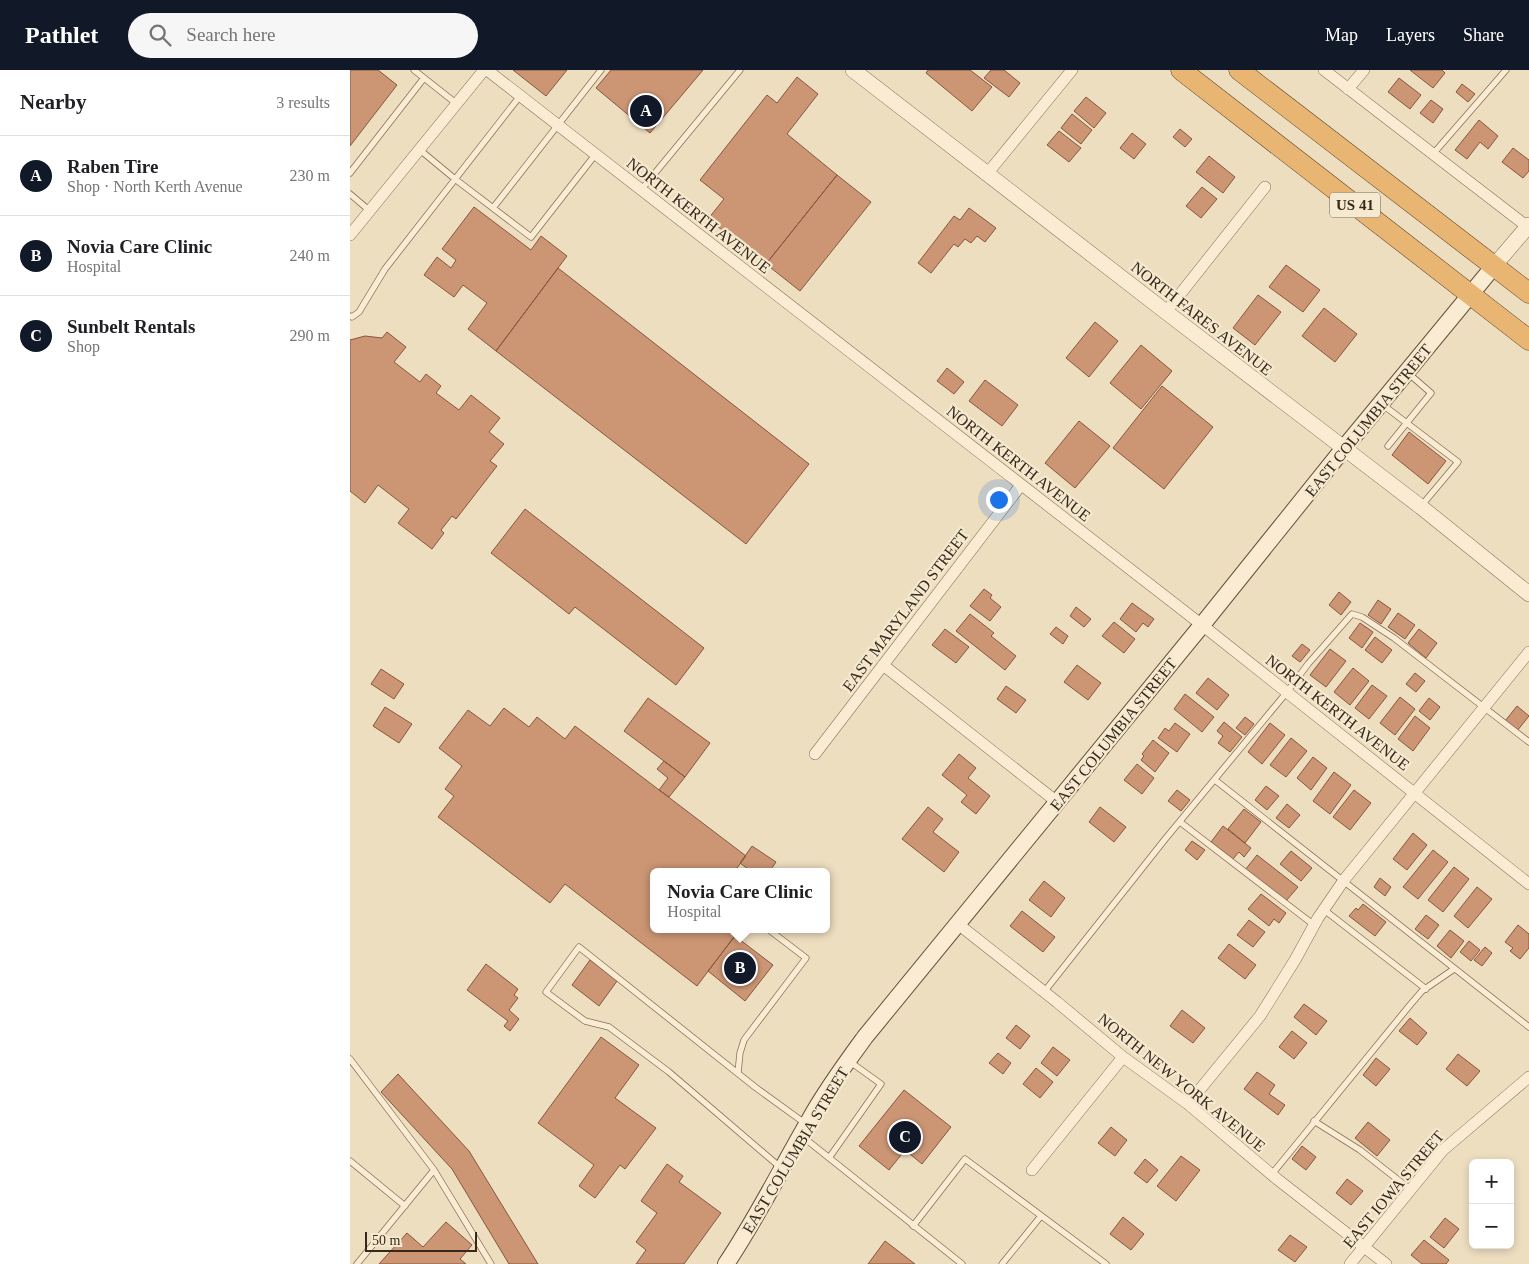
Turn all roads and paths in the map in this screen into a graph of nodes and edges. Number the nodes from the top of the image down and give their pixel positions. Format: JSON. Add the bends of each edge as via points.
{"nodes":[{"id":1,"x":414,"y":70,"type":"edge"},
{"id":2,"x":486,"y":70,"type":"edge"},
{"id":3,"x":600,"y":70,"type":"edge"},
{"id":4,"x":740,"y":70,"type":"edge"},
{"id":5,"x":853,"y":70,"type":"edge"},
{"id":6,"x":1072,"y":70,"type":"edge"},
{"id":7,"x":1181,"y":70,"type":"edge"},
{"id":8,"x":1239,"y":70,"type":"edge"},
{"id":9,"x":1324,"y":70,"type":"edge"},
{"id":10,"x":1364,"y":70,"type":"edge"},
{"id":11,"x":1506,"y":70,"type":"edge"},
{"id":12,"x":424,"y":78,"type":"junction"},
{"id":13,"x":1348,"y":89,"type":"junction"},
{"id":14,"x":520,"y":96,"type":"junction"},
{"id":15,"x":457,"y":104,"type":"junction"},
{"id":16,"x":556,"y":125,"type":"junction"},
{"id":17,"x":420,"y":150,"type":"junction"},
{"id":18,"x":1433,"y":154,"type":"junction"},
{"id":19,"x":595,"y":155,"type":"junction"},
{"id":20,"x":350,"y":174,"type":"edge"},
{"id":21,"x":987,"y":174,"type":"junction"},
{"id":22,"x":455,"y":179,"type":"junction"},
{"id":23,"x":1265,"y":187,"type":"dead end"},
{"id":24,"x":641,"y":190,"type":"junction"},
{"id":25,"x":350,"y":194,"type":"edge"},
{"id":26,"x":493,"y":208,"type":"junction"},
{"id":27,"x":370,"y":211,"type":"junction"},
{"id":28,"x":1528,"y":227,"type":"edge"},
{"id":29,"x":350,"y":235,"type":"edge"},
{"id":30,"x":1494,"y":266,"type":"junction"},
{"id":31,"x":1529,"y":293,"type":"edge"},
{"id":32,"x":1470,"y":294,"type":"junction"},
{"id":33,"x":1166,"y":312,"type":"junction"},
{"id":34,"x":350,"y":316,"type":"edge"},
{"id":35,"x":1529,"y":340,"type":"edge"},
{"id":36,"x":1406,"y":372,"type":"junction"},
{"id":37,"x":1381,"y":403,"type":"junction"},
{"id":38,"x":1408,"y":423,"type":"junction"},
{"id":39,"x":1388,"y":446,"type":"dead end"},
{"id":40,"x":1344,"y":448,"type":"junction"},
{"id":41,"x":1020,"y":485,"type":"junction"},
{"id":42,"x":1421,"y":507,"type":"junction"},
{"id":43,"x":1529,"y":594,"type":"edge"},
{"id":44,"x":1202,"y":625,"type":"junction"},
{"id":45,"x":1529,"y":652,"type":"edge"},
{"id":46,"x":883,"y":665,"type":"junction"},
{"id":47,"x":1287,"y":692,"type":"junction"},
{"id":48,"x":1484,"y":707,"type":"junction"},
{"id":49,"x":1529,"y":742,"type":"edge"},
{"id":50,"x":815,"y":754,"type":"dead end"},
{"id":51,"x":1215,"y":780,"type":"junction"},
{"id":52,"x":1415,"y":793,"type":"junction"},
{"id":53,"x":1057,"y":802,"type":"junction"},
{"id":54,"x":1180,"y":822,"type":"junction"},
{"id":55,"x":1344,"y":880,"type":"junction"},
{"id":56,"x":1529,"y":884,"type":"edge"},
{"id":57,"x":1323,"y":909,"type":"junction"},
{"id":58,"x":958,"y":924,"type":"junction"},
{"id":59,"x":1314,"y":925,"type":"junction"},
{"id":60,"x":773,"y":933,"type":"edge"},
{"id":61,"x":1454,"y":969,"type":"junction"},
{"id":62,"x":1426,"y":988,"type":"junction"},
{"id":63,"x":1044,"y":992,"type":"junction"},
{"id":64,"x":1529,"y":1027,"type":"edge"},
{"id":65,"x":1123,"y":1057,"type":"junction"},
{"id":66,"x":350,"y":1059,"type":"edge"},
{"id":67,"x":848,"y":1061,"type":"junction"},
{"id":68,"x":738,"y":1073,"type":"junction"},
{"id":69,"x":1529,"y":1076,"type":"edge"},
{"id":70,"x":1188,"y":1104,"type":"junction"},
{"id":71,"x":1314,"y":1121,"type":"junction"},
{"id":72,"x":804,"y":1130,"type":"junction"},
{"id":73,"x":829,"y":1158,"type":"junction"},
{"id":74,"x":350,"y":1161,"type":"edge"},
{"id":75,"x":782,"y":1169,"type":"junction"},
{"id":76,"x":434,"y":1170,"type":"junction"},
{"id":77,"x":1032,"y":1170,"type":"dead end"},
{"id":78,"x":1272,"y":1174,"type":"junction"},
{"id":79,"x":1411,"y":1190,"type":"junction"},
{"id":80,"x":405,"y":1206,"type":"junction"},
{"id":81,"x":1041,"y":1216,"type":"junction"},
{"id":82,"x":913,"y":1226,"type":"junction"},
{"id":83,"x":1364,"y":1247,"type":"junction"},
{"id":84,"x":357,"y":1264,"type":"edge"},
{"id":85,"x":492,"y":1264,"type":"edge"},
{"id":86,"x":726,"y":1264,"type":"edge"},
{"id":87,"x":962,"y":1264,"type":"edge"},
{"id":88,"x":1002,"y":1264,"type":"edge"},
{"id":89,"x":1106,"y":1264,"type":"edge"},
{"id":90,"x":1350,"y":1264,"type":"edge"},
{"id":91,"x":1386,"y":1264,"type":"edge"}],
"edges":[{"from":1,"to":12,"type":"lane"},
{"from":2,"to":14,"type":"street","name":"NORTH KERTH AVENUE"},
{"from":2,"to":15,"type":"street"},
{"from":3,"to":16,"type":"lane"},
{"from":4,"to":24,"type":"lane"},
{"from":5,"to":21,"type":"street","name":"NORTH FARES AVENUE"},
{"from":6,"to":21,"type":"street"},
{"from":7,"to":32,"type":"highway","number":"US 41"},
{"from":8,"to":30,"type":"highway","number":"US 41"},
{"from":9,"to":13,"type":"street"},
{"from":10,"to":13,"type":"street"},
{"from":11,"to":18,"type":"lane"},
{"from":12,"to":15,"type":"lane"},
{"from":12,"to":20,"type":"lane"},
{"from":13,"to":18,"type":"street"},
{"from":14,"to":16,"type":"street","name":"NORTH KERTH AVENUE"},
{"from":14,"to":22,"type":"lane"},
{"from":15,"to":17,"type":"street"},
{"from":16,"to":19,"type":"street","name":"NORTH KERTH AVENUE"},
{"from":16,"to":26,"type":"lane"},
{"from":17,"to":22,"type":"lane"},
{"from":17,"to":27,"type":"street"},
{"from":18,"to":28,"type":"street"},
{"from":19,"to":24,"type":"street","name":"NORTH KERTH AVENUE"},
{"from":19,"to":26,"type":"lane","via":[[531,237]]},
{"from":21,"to":33,"type":"street","name":"NORTH FARES AVENUE"},
{"from":22,"to":26,"type":"lane"},
{"from":22,"to":34,"type":"lane","via":[[385,269],[358,312]]},
{"from":23,"to":33,"type":"street"},
{"from":24,"to":41,"type":"street","name":"NORTH KERTH AVENUE"},
{"from":25,"to":27,"type":"lane"},
{"from":27,"to":29,"type":"street"},
{"from":28,"to":30,"type":"street","name":"EAST COLUMBIA STREET"},
{"from":30,"to":31,"type":"highway","number":"US 41"},
{"from":30,"to":32,"type":"main road","name":"EAST COLUMBIA STREET"},
{"from":32,"to":35,"type":"highway","number":"US 41"},
{"from":32,"to":36,"type":"main road","name":"EAST COLUMBIA STREET"},
{"from":33,"to":40,"type":"street","name":"NORTH FARES AVENUE"},
{"from":36,"to":37,"type":"main road","name":"EAST COLUMBIA STREET"},
{"from":36,"to":38,"type":"lane","via":[[1431,393]]},
{"from":37,"to":38,"type":"lane"},
{"from":37,"to":40,"type":"main road","name":"EAST COLUMBIA STREET"},
{"from":38,"to":39,"type":"lane"},
{"from":38,"to":42,"type":"lane","via":[[1458,462]]},
{"from":40,"to":42,"type":"street","name":"NORTH FARES AVENUE"},
{"from":40,"to":44,"type":"main road","name":"EAST COLUMBIA STREET"},
{"from":41,"to":44,"type":"street","name":"NORTH KERTH AVENUE"},
{"from":41,"to":46,"type":"street","name":"EAST MARYLAND STREET"},
{"from":42,"to":43,"type":"street","name":"NORTH FARES AVENUE"},
{"from":44,"to":47,"type":"street","name":"NORTH KERTH AVENUE"},
{"from":44,"to":53,"type":"main road","name":"EAST COLUMBIA STREET"},
{"from":45,"to":48,"type":"street"},
{"from":46,"to":50,"type":"street","name":"EAST MARYLAND STREET"},
{"from":46,"to":53,"type":"street"},
{"from":47,"to":48,"type":"lane","via":[[1352,614],[1394,638]]},
{"from":47,"to":51,"type":"lane"},
{"from":47,"to":52,"type":"street","name":"NORTH KERTH AVENUE"},
{"from":48,"to":49,"type":"lane"},
{"from":48,"to":52,"type":"street"},
{"from":51,"to":54,"type":"lane"},
{"from":51,"to":55,"type":"lane"},
{"from":52,"to":55,"type":"street"},
{"from":52,"to":56,"type":"street","name":"NORTH KERTH AVENUE"},
{"from":53,"to":58,"type":"main road","name":"EAST COLUMBIA STREET"},
{"from":54,"to":59,"type":"lane"},
{"from":54,"to":63,"type":"lane"},
{"from":55,"to":57,"type":"street"},
{"from":55,"to":61,"type":"lane"},
{"from":57,"to":59,"type":"street"},
{"from":57,"to":62,"type":"lane"},
{"from":58,"to":63,"type":"street","name":"NORTH NEW YORK AVENUE"},
{"from":58,"to":67,"type":"main road","name":"EAST COLUMBIA STREET"},
{"from":59,"to":70,"type":"street","via":[[1260,1016]]},
{"from":60,"to":68,"type":"lane","via":[[806,958],[744,1040]]},
{"from":61,"to":62,"type":"lane"},
{"from":61,"to":64,"type":"lane"},
{"from":62,"to":71,"type":"lane"},
{"from":63,"to":65,"type":"street","name":"NORTH NEW YORK AVENUE"},
{"from":65,"to":70,"type":"street","name":"NORTH NEW YORK AVENUE"},
{"from":65,"to":77,"type":"street"},
{"from":66,"to":76,"type":"lane"},
{"from":67,"to":72,"type":"main road","name":"EAST COLUMBIA STREET"},
{"from":67,"to":73,"type":"lane","via":[[881,1084]]},
{"from":68,"to":72,"type":"lane"},
{"from":68,"to":75,"type":"lane","via":[[579,947],[546,992],[585,1021],[609,1027],[669,1072]]},
{"from":69,"to":79,"type":"street","name":"EAST IOWA STREET","via":[[1443,1150]]},
{"from":70,"to":78,"type":"street","name":"NORTH NEW YORK AVENUE"},
{"from":71,"to":78,"type":"lane"},
{"from":71,"to":79,"type":"lane","via":[[1360,1150]]},
{"from":72,"to":73,"type":"lane"},
{"from":72,"to":75,"type":"main road","name":"EAST COLUMBIA STREET"},
{"from":73,"to":82,"type":"lane"},
{"from":74,"to":80,"type":"lane"},
{"from":75,"to":86,"type":"main road","name":"EAST COLUMBIA STREET"},
{"from":76,"to":80,"type":"lane"},
{"from":76,"to":85,"type":"lane"},
{"from":78,"to":83,"type":"street","name":"NORTH NEW YORK AVENUE"},
{"from":79,"to":83,"type":"street","name":"EAST IOWA STREET"},
{"from":80,"to":84,"type":"lane"},
{"from":81,"to":82,"type":"lane","via":[[965,1159]]},
{"from":81,"to":88,"type":"lane"},
{"from":81,"to":89,"type":"lane"},
{"from":82,"to":87,"type":"lane"},
{"from":83,"to":90,"type":"street","name":"EAST IOWA STREET"},
{"from":83,"to":91,"type":"street","name":"NORTH NEW YORK AVENUE"}]}
